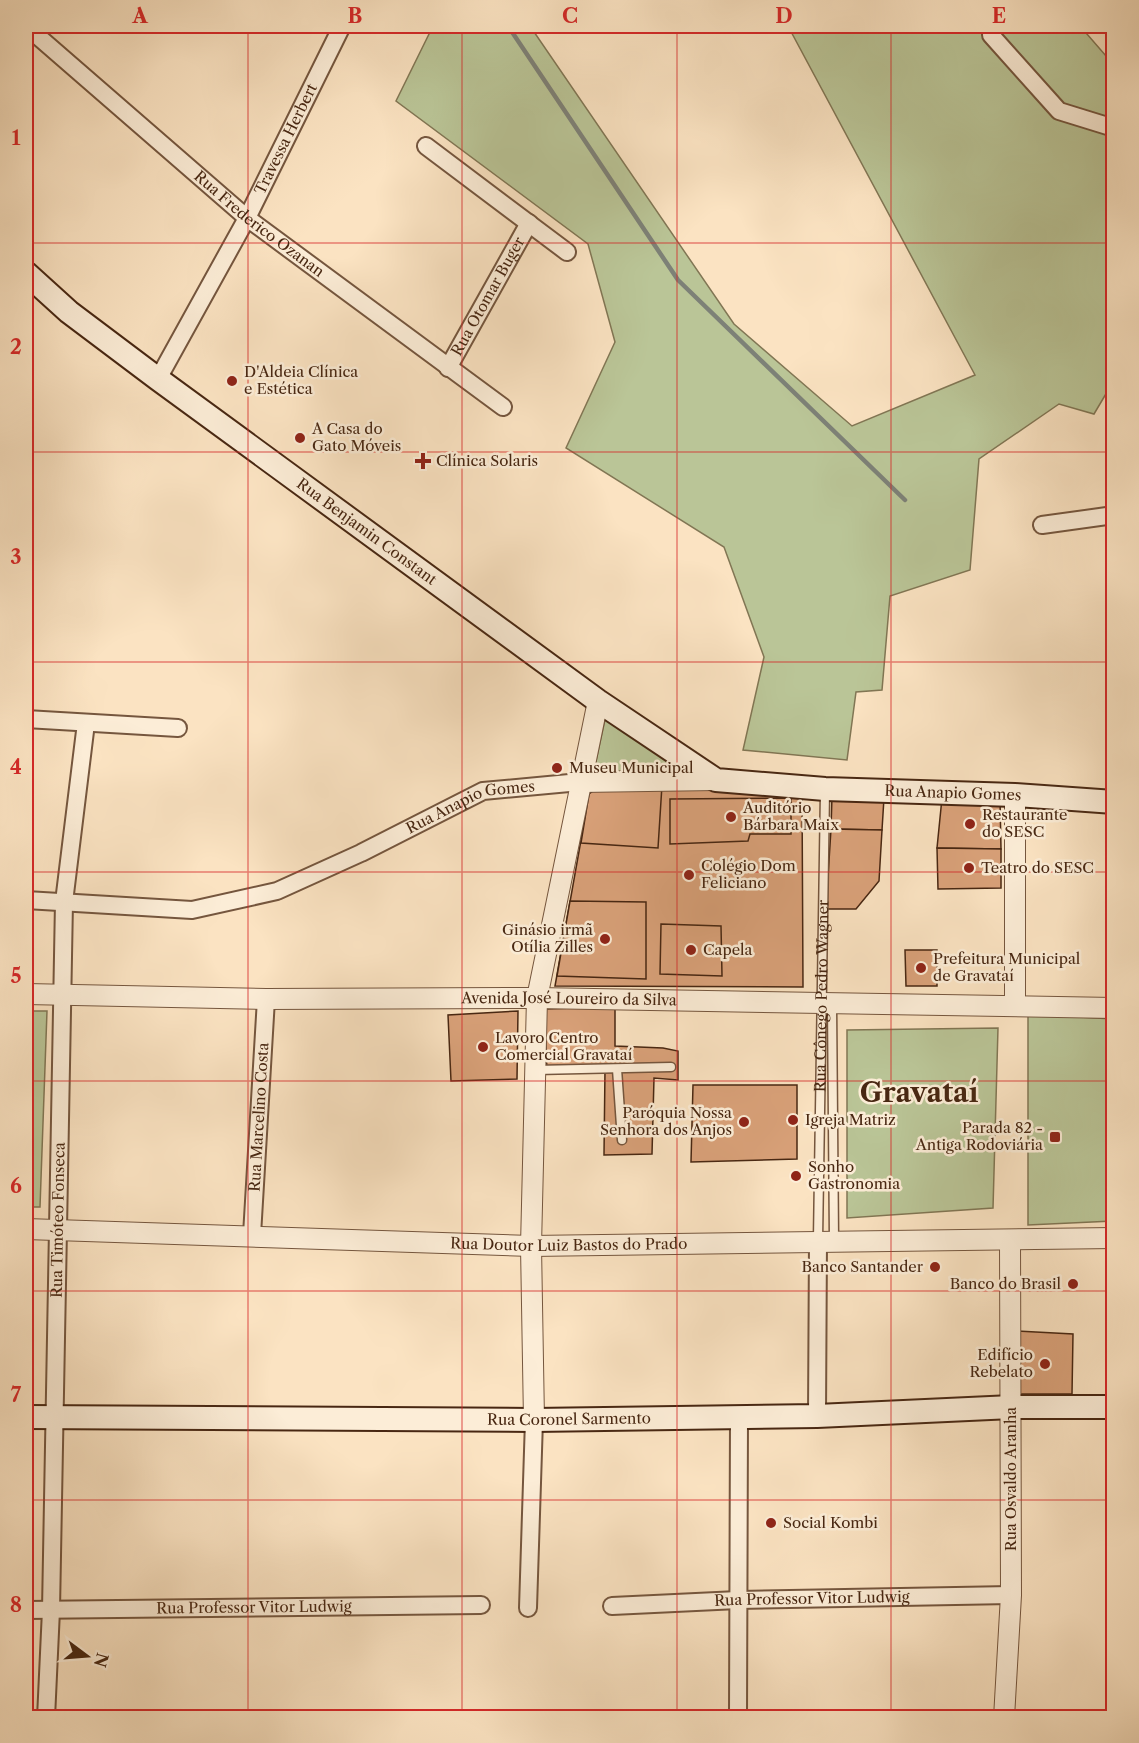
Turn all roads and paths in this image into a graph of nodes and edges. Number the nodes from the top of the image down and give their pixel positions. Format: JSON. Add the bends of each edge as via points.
{"nodes":[{"id":1,"x":26,"y":26,"type":"edge"},
{"id":2,"x":342,"y":26,"type":"edge"},
{"id":3,"x":991,"y":35,"type":"dead end"},
{"id":4,"x":1113,"y":128,"type":"edge"},
{"id":5,"x":426,"y":146,"type":"dead end"},
{"id":6,"x":246,"y":218,"type":"junction"},
{"id":7,"x":529,"y":223,"type":"junction"},
{"id":8,"x":567,"y":252,"type":"dead end"},
{"id":9,"x":28,"y":276,"type":"edge"},
{"id":10,"x":448,"y":368,"type":"junction"},
{"id":11,"x":158,"y":379,"type":"junction"},
{"id":12,"x":503,"y":408,"type":"dead end"},
{"id":13,"x":1113,"y":515,"type":"edge"},
{"id":14,"x":1042,"y":525,"type":"dead end"},
{"id":15,"x":598,"y":701,"type":"junction"},
{"id":16,"x":26,"y":719,"type":"edge"},
{"id":17,"x":86,"y":723,"type":"junction"},
{"id":18,"x":178,"y":728,"type":"dead end"},
{"id":19,"x":716,"y":780,"type":"junction"},
{"id":20,"x":580,"y":782,"type":"junction"},
{"id":21,"x":825,"y":789,"type":"junction"},
{"id":22,"x":1016,"y":795,"type":"junction"},
{"id":23,"x":1113,"y":802,"type":"edge"},
{"id":24,"x":26,"y":900,"type":"edge"},
{"id":25,"x":64,"y":902,"type":"junction"},
{"id":26,"x":26,"y":994,"type":"edge"},
{"id":27,"x":62,"y":994,"type":"junction"},
{"id":28,"x":537,"y":998,"type":"junction"},
{"id":29,"x":266,"y":999,"type":"junction"},
{"id":30,"x":826,"y":1003,"type":"junction"},
{"id":31,"x":1015,"y":1005,"type":"junction"},
{"id":32,"x":1113,"y":1008,"type":"edge"},
{"id":33,"x":671,"y":1067,"type":"dead end"},
{"id":34,"x":617,"y":1069,"type":"junction"},
{"id":35,"x":536,"y":1071,"type":"junction"},
{"id":36,"x":622,"y":1140,"type":"dead end"},
{"id":37,"x":26,"y":1229,"type":"edge"},
{"id":38,"x":57,"y":1229,"type":"junction"},
{"id":39,"x":252,"y":1235,"type":"junction"},
{"id":40,"x":1113,"y":1238,"type":"edge"},
{"id":41,"x":826,"y":1240,"type":"junction"},
{"id":42,"x":1010,"y":1240,"type":"junction"},
{"id":43,"x":531,"y":1246,"type":"junction"},
{"id":44,"x":1012,"y":1407,"type":"junction"},
{"id":45,"x":1113,"y":1407,"type":"edge"},
{"id":46,"x":817,"y":1416,"type":"junction"},
{"id":47,"x":26,"y":1417,"type":"edge"},
{"id":48,"x":54,"y":1417,"type":"junction"},
{"id":49,"x":740,"y":1418,"type":"junction"},
{"id":50,"x":534,"y":1420,"type":"junction"},
{"id":51,"x":1011,"y":1594,"type":"junction"},
{"id":52,"x":738,"y":1600,"type":"junction"},
{"id":53,"x":481,"y":1605,"type":"dead end"},
{"id":54,"x":612,"y":1606,"type":"dead end"},
{"id":55,"x":528,"y":1608,"type":"dead end"},
{"id":56,"x":26,"y":1610,"type":"edge"},
{"id":57,"x":51,"y":1610,"type":"junction"},
{"id":58,"x":46,"y":1718,"type":"edge"},
{"id":59,"x":738,"y":1718,"type":"edge"},
{"id":60,"x":1004,"y":1718,"type":"edge"}],
"edges":[{"from":1,"to":6,"type":"street","name":"Rua Frederico Ozanan"},
{"from":2,"to":6,"type":"street","name":"Travessa Herbert"},
{"from":3,"to":4,"type":"street","via":[[1059,111]]},
{"from":5,"to":7,"type":"street"},
{"from":6,"to":10,"type":"street","name":"Rua Frederico Ozanan"},
{"from":6,"to":11,"type":"street","name":"Travessa Herbert"},
{"from":7,"to":8,"type":"street"},
{"from":7,"to":10,"type":"street","name":"Rua Otomar Buger"},
{"from":9,"to":11,"type":"main road","name":"Rua Benjamin Constant"},
{"from":10,"to":12,"type":"street","name":"Rua Frederico Ozanan"},
{"from":11,"to":15,"type":"main road","name":"Rua Benjamin Constant"},
{"from":13,"to":14,"type":"street"},
{"from":15,"to":19,"type":"main road","name":"Rua Benjamin Constant"},
{"from":15,"to":20,"type":"street"},
{"from":16,"to":17,"type":"street"},
{"from":17,"to":18,"type":"street"},
{"from":17,"to":25,"type":"street","name":"Rua Timóteo Fonseca"},
{"from":19,"to":20,"type":"street","name":"Rua Anapio Gomes"},
{"from":19,"to":21,"type":"main road","name":"Rua Anapio Gomes"},
{"from":20,"to":25,"type":"street","name":"Rua Anapio Gomes","via":[[483,791],[362,854],[277,891],[192,910]]},
{"from":20,"to":28,"type":"street"},
{"from":21,"to":22,"type":"main road","name":"Rua Anapio Gomes"},
{"from":21,"to":30,"type":"lane","name":"Rua Cônego Pedro Wagner"},
{"from":22,"to":23,"type":"main road","name":"Rua Anapio Gomes"},
{"from":22,"to":31,"type":"street"},
{"from":24,"to":25,"type":"street","name":"Rua Anapio Gomes"},
{"from":25,"to":27,"type":"street","name":"Rua Timóteo Fonseca"},
{"from":26,"to":27,"type":"street","name":"Avenida José Loureiro da Silva"},
{"from":27,"to":29,"type":"street","name":"Avenida José Loureiro da Silva"},
{"from":27,"to":38,"type":"street","name":"Rua Timóteo Fonseca"},
{"from":28,"to":29,"type":"street","name":"Avenida José Loureiro da Silva"},
{"from":28,"to":30,"type":"street","name":"Avenida José Loureiro da Silva"},
{"from":28,"to":35,"type":"street"},
{"from":29,"to":39,"type":"street","name":"Rua Marcelino Costa"},
{"from":30,"to":31,"type":"street","name":"Avenida José Loureiro da Silva"},
{"from":30,"to":41,"type":"lane","name":"Rua Cônego Pedro Wagner"},
{"from":30,"to":41,"type":"lane","name":"Rua Cônego Pedro Wagner"},
{"from":31,"to":32,"type":"street","name":"Avenida José Loureiro da Silva"},
{"from":33,"to":34,"type":"lane"},
{"from":34,"to":35,"type":"lane"},
{"from":34,"to":36,"type":"lane"},
{"from":35,"to":43,"type":"street"},
{"from":37,"to":38,"type":"street","name":"Rua Doutor Luiz Bastos do Prado"},
{"from":38,"to":39,"type":"street","name":"Rua Doutor Luiz Bastos do Prado"},
{"from":38,"to":48,"type":"street","name":"Rua Timóteo Fonseca"},
{"from":39,"to":43,"type":"street","name":"Rua Doutor Luiz Bastos do Prado"},
{"from":40,"to":42,"type":"street","name":"Rua Doutor Luiz Bastos do Prado"},
{"from":41,"to":42,"type":"street","name":"Rua Doutor Luiz Bastos do Prado"},
{"from":41,"to":43,"type":"street","name":"Rua Doutor Luiz Bastos do Prado"},
{"from":41,"to":46,"type":"street","name":"Rua Cônego Pedro Wagner"},
{"from":42,"to":44,"type":"street","name":"Rua Osvaldo Aranha"},
{"from":43,"to":50,"type":"street"},
{"from":44,"to":45,"type":"main road","name":"Rua Coronel Sarmento"},
{"from":44,"to":46,"type":"main road","name":"Rua Coronel Sarmento"},
{"from":44,"to":51,"type":"street","name":"Rua Osvaldo Aranha"},
{"from":46,"to":49,"type":"main road","name":"Rua Coronel Sarmento"},
{"from":47,"to":48,"type":"main road","name":"Rua Coronel Sarmento"},
{"from":48,"to":50,"type":"main road","name":"Rua Coronel Sarmento"},
{"from":48,"to":57,"type":"street","name":"Rua Timóteo Fonseca"},
{"from":49,"to":50,"type":"main road","name":"Rua Coronel Sarmento"},
{"from":49,"to":52,"type":"street"},
{"from":50,"to":55,"type":"street"},
{"from":51,"to":52,"type":"street","name":"Rua Professor Vitor Ludwig"},
{"from":51,"to":60,"type":"street","name":"Rua Osvaldo Aranha"},
{"from":52,"to":54,"type":"street","name":"Rua Professor Vitor Ludwig"},
{"from":52,"to":59,"type":"street"},
{"from":53,"to":57,"type":"street","name":"Rua Professor Vitor Ludwig"},
{"from":56,"to":57,"type":"street","name":"Rua Professor Vitor Ludwig"},
{"from":57,"to":58,"type":"street","name":"Rua Timóteo Fonseca"}]}
